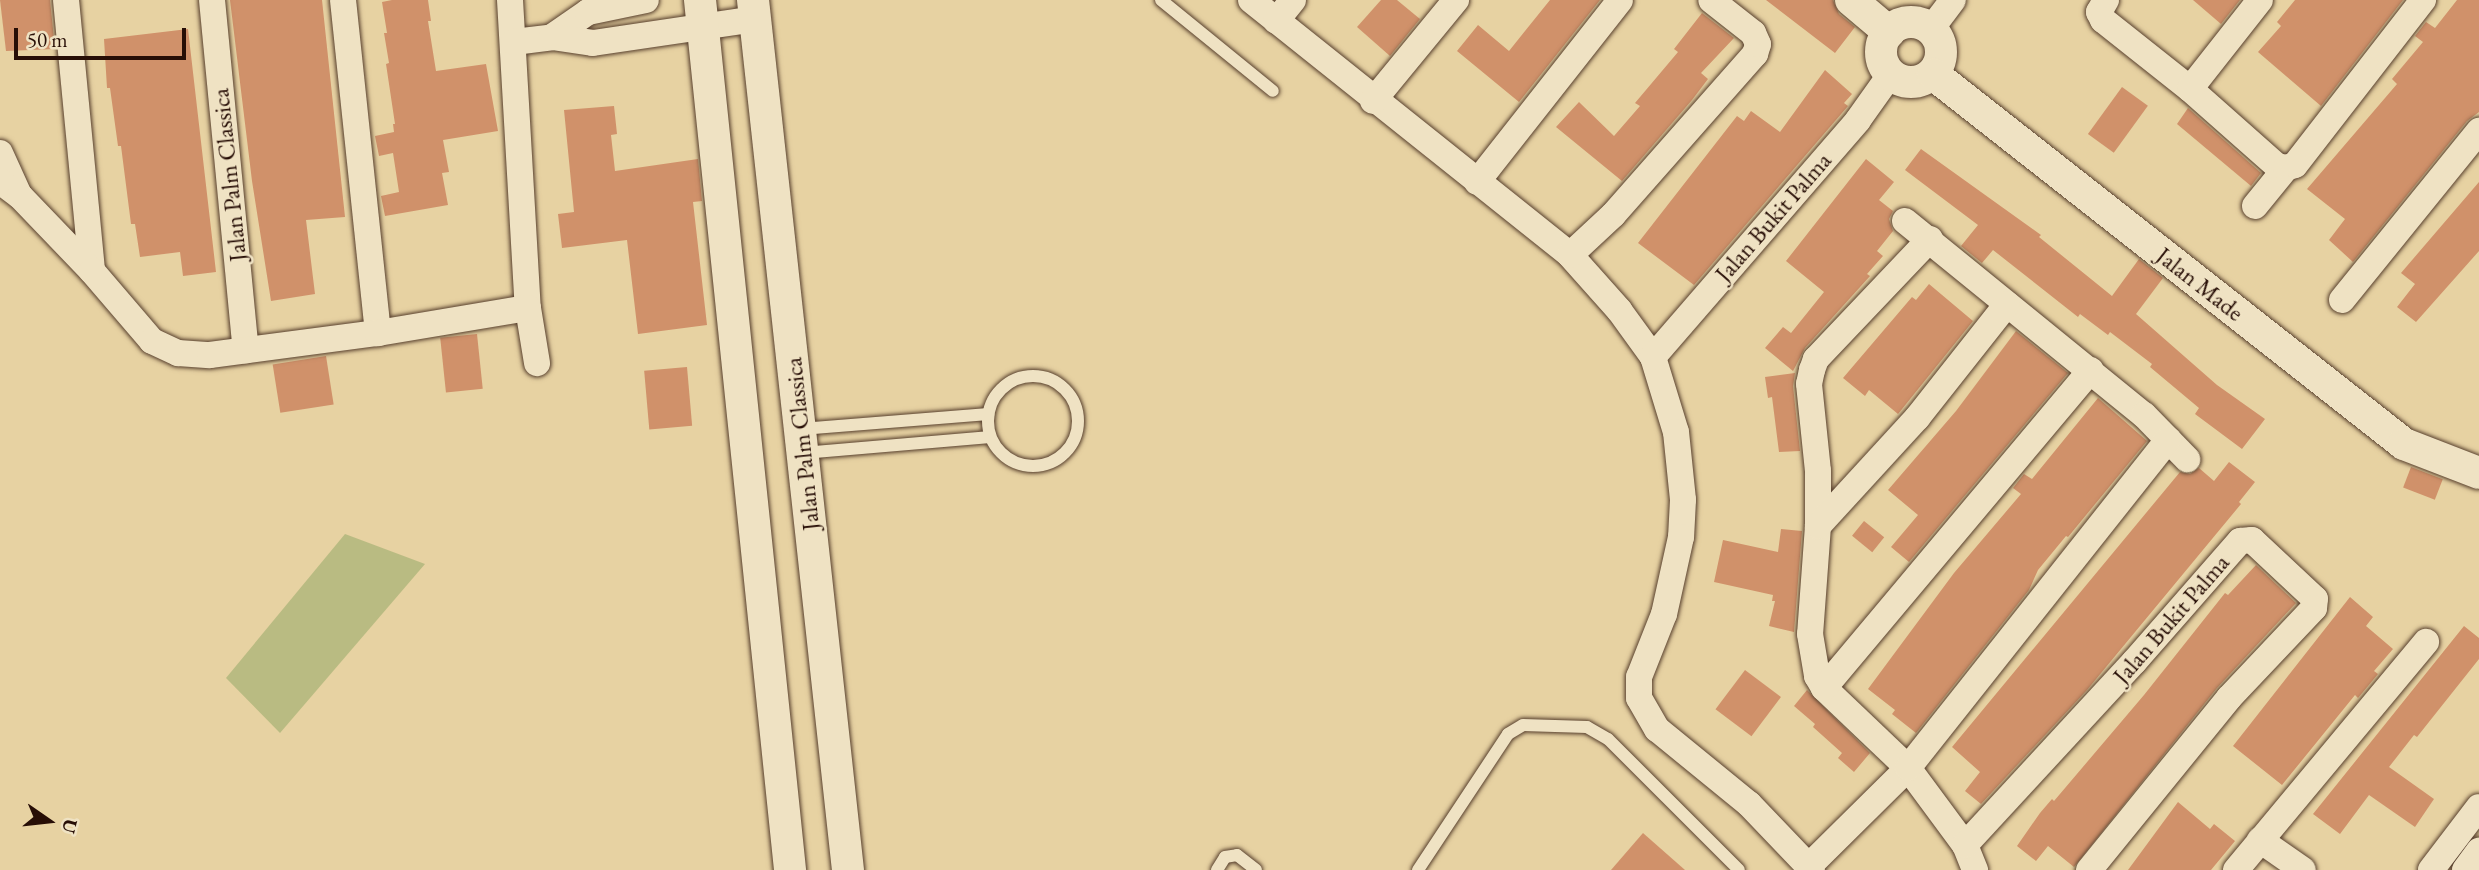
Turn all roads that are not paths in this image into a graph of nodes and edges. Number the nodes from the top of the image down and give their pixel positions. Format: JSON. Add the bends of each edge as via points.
{"nodes":[{"id":1,"x":66,"y":0,"type":"edge"},
{"id":2,"x":212,"y":0,"type":"edge"},
{"id":3,"x":343,"y":0,"type":"edge"},
{"id":4,"x":510,"y":0,"type":"edge"},
{"id":5,"x":646,"y":0,"type":"edge"},
{"id":6,"x":1161,"y":0,"type":"edge"},
{"id":7,"x":1251,"y":0,"type":"edge"},
{"id":8,"x":1293,"y":0,"type":"edge"},
{"id":9,"x":1456,"y":0,"type":"edge"},
{"id":10,"x":1620,"y":0,"type":"edge"},
{"id":11,"x":1712,"y":0,"type":"edge"},
{"id":12,"x":1851,"y":0,"type":"edge"},
{"id":13,"x":1953,"y":0,"type":"edge"},
{"id":14,"x":2260,"y":0,"type":"edge"},
{"id":15,"x":2423,"y":0,"type":"edge"},
{"id":16,"x":2103,"y":6,"type":"edge"},
{"id":17,"x":754,"y":9,"type":"edge"},
{"id":18,"x":702,"y":13,"type":"edge"},
{"id":19,"x":1276,"y":21,"type":"junction"},
{"id":20,"x":1931,"y":29,"type":"junction"},
{"id":21,"x":1889,"y":32,"type":"junction"},
{"id":22,"x":552,"y":37,"type":"junction"},
{"id":23,"x":514,"y":42,"type":"junction"},
{"id":24,"x":1933,"y":74,"type":"junction"},
{"id":25,"x":1890,"y":75,"type":"junction"},
{"id":26,"x":2190,"y":89,"type":"junction"},
{"id":27,"x":1273,"y":92,"type":"dead end"},
{"id":28,"x":1373,"y":101,"type":"junction"},
{"id":29,"x":2479,"y":131,"type":"edge"},
{"id":30,"x":0,"y":153,"type":"edge"},
{"id":31,"x":2286,"y":168,"type":"junction"},
{"id":32,"x":1477,"y":182,"type":"junction"},
{"id":33,"x":10,"y":188,"type":"edge"},
{"id":34,"x":2255,"y":206,"type":"dead end"},
{"id":35,"x":1905,"y":221,"type":"dead end"},
{"id":36,"x":1930,"y":239,"type":"junction"},
{"id":37,"x":1570,"y":256,"type":"junction"},
{"id":38,"x":92,"y":271,"type":"junction"},
{"id":39,"x":2342,"y":300,"type":"dead end"},
{"id":40,"x":2007,"y":304,"type":"junction"},
{"id":41,"x":528,"y":308,"type":"junction"},
{"id":42,"x":378,"y":333,"type":"junction"},
{"id":43,"x":246,"y":350,"type":"junction"},
{"id":44,"x":1653,"y":357,"type":"junction"},
{"id":45,"x":537,"y":363,"type":"dead end"},
{"id":46,"x":2091,"y":370,"type":"junction"},
{"id":47,"x":988,"y":414,"type":"junction"},
{"id":48,"x":859,"y":424,"type":"junction"},
{"id":49,"x":990,"y":438,"type":"junction"},
{"id":50,"x":2168,"y":440,"type":"junction"},
{"id":51,"x":802,"y":441,"type":"junction"},
{"id":52,"x":861,"y":449,"type":"junction"},
{"id":53,"x":2187,"y":459,"type":"dead end"},
{"id":54,"x":2479,"y":473,"type":"edge"},
{"id":55,"x":1818,"y":526,"type":"junction"},
{"id":56,"x":2426,"y":642,"type":"dead end"},
{"id":57,"x":1824,"y":688,"type":"junction"},
{"id":58,"x":1908,"y":768,"type":"junction"},
{"id":59,"x":2479,"y":807,"type":"edge"},
{"id":60,"x":2260,"y":840,"type":"junction"},
{"id":61,"x":1965,"y":845,"type":"junction"},
{"id":62,"x":2479,"y":851,"type":"edge"},
{"id":63,"x":1811,"y":868,"type":"edge"},
{"id":64,"x":790,"y":870,"type":"edge"},
{"id":65,"x":848,"y":870,"type":"edge"},
{"id":66,"x":1217,"y":870,"type":"edge"},
{"id":67,"x":1256,"y":870,"type":"edge"},
{"id":68,"x":1418,"y":870,"type":"edge"},
{"id":69,"x":1739,"y":870,"type":"edge"},
{"id":70,"x":1975,"y":870,"type":"edge"},
{"id":71,"x":2089,"y":870,"type":"edge"},
{"id":72,"x":2236,"y":870,"type":"edge"},
{"id":73,"x":2303,"y":870,"type":"edge"},
{"id":74,"x":2431,"y":870,"type":"edge"},
{"id":75,"x":2465,"y":870,"type":"edge"}],
"edges":[{"from":1,"to":38,"type":"street"},
{"from":2,"to":43,"type":"street","name":"Jalan Palm Classica"},
{"from":3,"to":42,"type":"street"},
{"from":4,"to":23,"type":"street"},
{"from":5,"to":22,"type":"street","name":"Jalan Palm Classica","via":[[588,12]]},
{"from":6,"to":27,"type":"lane"},
{"from":7,"to":19,"type":"street"},
{"from":8,"to":19,"type":"street"},
{"from":9,"to":28,"type":"street"},
{"from":10,"to":32,"type":"street"},
{"from":11,"to":37,"type":"street","via":[[1753,33],[1758,44],[1755,54],[1613,215]]},
{"from":12,"to":21,"type":"street"},
{"from":13,"to":20,"type":"street"},
{"from":14,"to":26,"type":"street"},
{"from":15,"to":31,"type":"street","via":[[2295,164]]},
{"from":16,"to":26,"type":"street","via":[[2104,20]]},
{"from":17,"to":18,"type":"street","name":"Jalan Palm Classica"},
{"from":17,"to":51,"type":"street","name":"Jalan Palm Classica"},
{"from":18,"to":22,"type":"street","name":"Jalan Palm Classica","via":[[593,43]]},
{"from":18,"to":64,"type":"street"},
{"from":19,"to":28,"type":"street"},
{"from":20,"to":21,"type":"street","via":[[1910,22]]},
{"from":20,"to":24,"type":"street","via":[[1942,52]]},
{"from":21,"to":25,"type":"street","via":[[1881,53]]},
{"from":22,"to":23,"type":"street","name":"Jalan Palm Classica"},
{"from":23,"to":41,"type":"street"},
{"from":24,"to":25,"type":"street","via":[[1912,83]]},
{"from":24,"to":54,"type":"street","name":"Jalan Made","via":[[2404,444]]},
{"from":25,"to":44,"type":"street","name":"Jalan Bukit Palma","via":[[1858,120]]},
{"from":26,"to":31,"type":"street","via":[[2277,166]]},
{"from":28,"to":32,"type":"street"},
{"from":29,"to":39,"type":"street"},
{"from":30,"to":33,"type":"street"},
{"from":31,"to":34,"type":"street"},
{"from":32,"to":37,"type":"street"},
{"from":33,"to":38,"type":"street"},
{"from":35,"to":36,"type":"street"},
{"from":36,"to":40,"type":"street"},
{"from":36,"to":55,"type":"street","via":[[1815,359],[1809,384]]},
{"from":37,"to":44,"type":"street","via":[[1619,310]]},
{"from":38,"to":43,"type":"street","via":[[152,341],[178,353]]},
{"from":40,"to":46,"type":"street"},
{"from":40,"to":55,"type":"street","via":[[1917,418]]},
{"from":41,"to":42,"type":"street"},
{"from":41,"to":45,"type":"street"},
{"from":42,"to":43,"type":"street"},
{"from":44,"to":63,"type":"street","via":[[1676,432],[1683,500],[1681,537],[1664,614],[1640,677],[1639,698],[1657,729],[1749,804]]},
{"from":46,"to":50,"type":"street"},
{"from":46,"to":57,"type":"street"},
{"from":47,"to":48,"type":"lane"},
{"from":47,"to":49,"type":"lane"},
{"from":47,"to":49,"type":"lane","via":[[996,395],[1011,381],[1031,376],[1051,379],[1067,391],[1077,409],[1078,429],[1071,447],[1056,461],[1037,467],[1018,464],[1001,454]]},
{"from":48,"to":51,"type":"lane"},
{"from":48,"to":52,"type":"lane"},
{"from":49,"to":52,"type":"lane"},
{"from":50,"to":53,"type":"street"},
{"from":50,"to":58,"type":"street"},
{"from":51,"to":52,"type":"lane"},
{"from":51,"to":65,"type":"street","name":"Jalan Palm Classica"},
{"from":55,"to":57,"type":"street","via":[[1810,634],[1816,677]]},
{"from":56,"to":60,"type":"street"},
{"from":57,"to":58,"type":"street"},
{"from":58,"to":61,"type":"street"},
{"from":58,"to":63,"type":"street"},
{"from":59,"to":74,"type":"street"},
{"from":60,"to":72,"type":"street"},
{"from":60,"to":73,"type":"street"},
{"from":61,"to":70,"type":"street"},
{"from":61,"to":71,"type":"street","name":"Jalan Bukit Palma","via":[[2240,541],[2252,540],[2315,599],[2314,608],[2238,688]]},
{"from":62,"to":75,"type":"street"},
{"from":66,"to":67,"type":"lane","via":[[1225,857],[1237,855]]},
{"from":68,"to":69,"type":"lane","via":[[1508,734],[1523,725],[1587,727],[1608,739]]}]}
